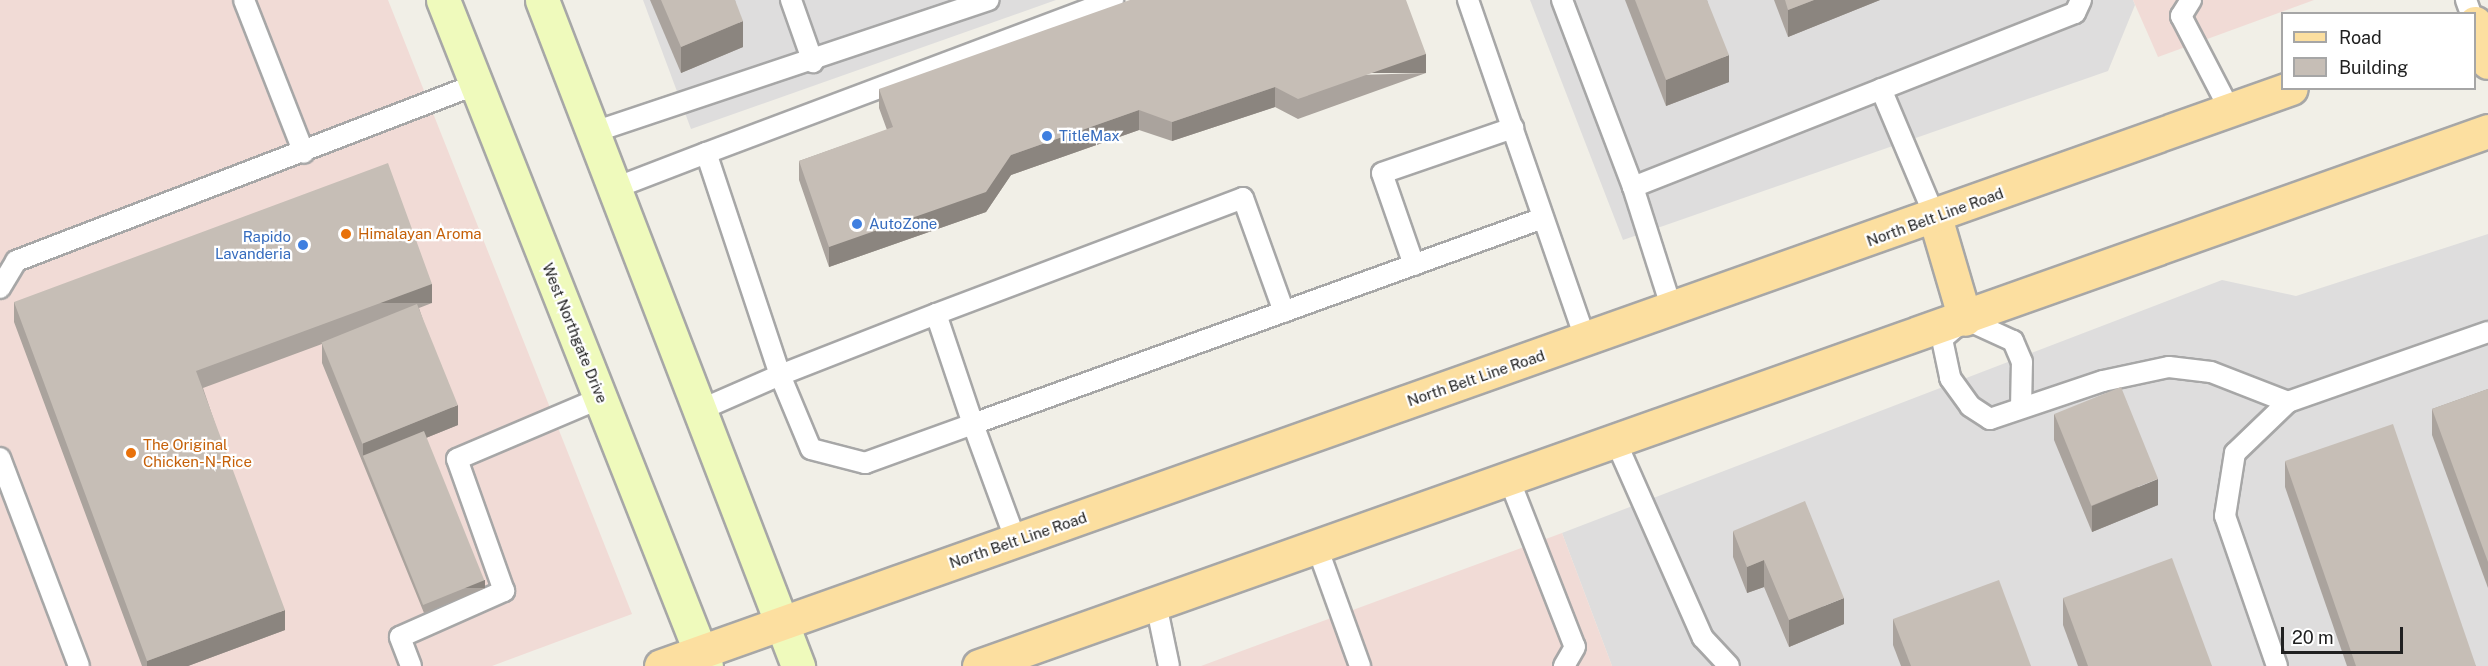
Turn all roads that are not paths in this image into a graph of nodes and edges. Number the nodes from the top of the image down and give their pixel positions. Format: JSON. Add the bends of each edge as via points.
{"nodes":[{"id":1,"x":244,"y":0,"type":"edge"},
{"id":2,"x":443,"y":0,"type":"edge"},
{"id":3,"x":542,"y":0,"type":"edge"},
{"id":4,"x":791,"y":0,"type":"edge"},
{"id":5,"x":988,"y":0,"type":"edge"},
{"id":6,"x":1113,"y":0,"type":"edge"},
{"id":7,"x":1468,"y":0,"type":"edge"},
{"id":8,"x":1562,"y":0,"type":"edge"},
{"id":9,"x":2081,"y":0,"type":"edge"},
{"id":10,"x":2182,"y":5,"type":"edge"},
{"id":11,"x":2476,"y":25,"type":"edge"},
{"id":12,"x":813,"y":62,"type":"junction"},
{"id":13,"x":2488,"y":62,"type":"edge"},
{"id":14,"x":476,"y":84,"type":"junction"},
{"id":15,"x":1881,"y":89,"type":"junction"},
{"id":16,"x":2285,"y":90,"type":"edge"},
{"id":17,"x":2230,"y":110,"type":"junction"},
{"id":18,"x":1513,"y":128,"type":"junction"},
{"id":19,"x":2488,"y":131,"type":"edge"},
{"id":20,"x":594,"y":132,"type":"junction"},
{"id":21,"x":304,"y":153,"type":"junction"},
{"id":22,"x":706,"y":153,"type":"junction"},
{"id":23,"x":1633,"y":187,"type":"junction"},
{"id":24,"x":615,"y":189,"type":"junction"},
{"id":25,"x":1543,"y":218,"type":"junction"},
{"id":26,"x":1935,"y":218,"type":"junction"},
{"id":27,"x":1414,"y":265,"type":"junction"},
{"id":28,"x":0,"y":288,"type":"edge"},
{"id":29,"x":1672,"y":309,"type":"junction"},
{"id":30,"x":1284,"y":312,"type":"junction"},
{"id":31,"x":936,"y":314,"type":"junction"},
{"id":32,"x":1965,"y":319,"type":"junction"},
{"id":33,"x":2488,"y":332,"type":"edge"},
{"id":34,"x":1586,"y":340,"type":"junction"},
{"id":35,"x":780,"y":375,"type":"junction"},
{"id":36,"x":601,"y":398,"type":"junction"},
{"id":37,"x":2288,"y":402,"type":"junction"},
{"id":38,"x":2021,"y":408,"type":"junction"},
{"id":39,"x":700,"y":410,"type":"junction"},
{"id":40,"x":973,"y":424,"type":"junction"},
{"id":41,"x":1616,"y":442,"type":"junction"},
{"id":42,"x":0,"y":458,"type":"edge"},
{"id":43,"x":1509,"y":479,"type":"junction"},
{"id":44,"x":1016,"y":541,"type":"junction"},
{"id":45,"x":1317,"y":547,"type":"junction"},
{"id":46,"x":1156,"y":604,"type":"junction"},
{"id":47,"x":782,"y":623,"type":"junction"},
{"id":48,"x":704,"y":659,"type":"edge"},
{"id":49,"x":79,"y":666,"type":"edge"},
{"id":50,"x":411,"y":666,"type":"edge"},
{"id":51,"x":661,"y":666,"type":"edge"},
{"id":52,"x":798,"y":666,"type":"edge"},
{"id":53,"x":979,"y":666,"type":"edge"},
{"id":54,"x":1169,"y":666,"type":"edge"},
{"id":55,"x":1360,"y":666,"type":"edge"},
{"id":56,"x":1564,"y":666,"type":"edge"},
{"id":57,"x":1729,"y":666,"type":"edge"},
{"id":58,"x":2277,"y":666,"type":"edge"}],
"edges":[{"from":1,"to":21,"type":"lane"},
{"from":2,"to":14,"type":"main road","name":"West Northgate Drive"},
{"from":3,"to":20,"type":"main road"},
{"from":4,"to":12,"type":"lane"},
{"from":5,"to":12,"type":"lane"},
{"from":6,"to":22,"type":"lane"},
{"from":7,"to":18,"type":"lane"},
{"from":8,"to":23,"type":"lane"},
{"from":9,"to":15,"type":"lane","via":[[2076,12]]},
{"from":10,"to":17,"type":"lane"},
{"from":11,"to":13,"type":"main road"},
{"from":12,"to":20,"type":"lane"},
{"from":14,"to":21,"type":"lane"},
{"from":14,"to":36,"type":"main road","name":"West Northgate Drive"},
{"from":15,"to":23,"type":"lane"},
{"from":15,"to":26,"type":"lane"},
{"from":16,"to":17,"type":"main road","name":"North Belt Line Road"},
{"from":17,"to":26,"type":"main road","name":"North Belt Line Road"},
{"from":18,"to":25,"type":"lane"},
{"from":18,"to":27,"type":"lane","via":[[1382,173]]},
{"from":19,"to":32,"type":"main road"},
{"from":20,"to":24,"type":"main road"},
{"from":21,"to":28,"type":"lane","via":[[16,261]]},
{"from":22,"to":24,"type":"lane"},
{"from":22,"to":35,"type":"lane"},
{"from":23,"to":29,"type":"lane"},
{"from":24,"to":39,"type":"main road"},
{"from":25,"to":27,"type":"lane"},
{"from":25,"to":34,"type":"lane"},
{"from":26,"to":29,"type":"main road","name":"North Belt Line Road"},
{"from":26,"to":32,"type":"main road"},
{"from":27,"to":30,"type":"lane"},
{"from":29,"to":34,"type":"main road","name":"North Belt Line Road"},
{"from":30,"to":31,"type":"lane","via":[[1243,198]]},
{"from":30,"to":40,"type":"lane"},
{"from":31,"to":35,"type":"lane"},
{"from":31,"to":40,"type":"lane"},
{"from":32,"to":38,"type":"lane","via":[[2013,341],[2022,362]]},
{"from":32,"to":38,"type":"lane","via":[[1942,339],[1950,378],[1970,406],[1990,419]]},
{"from":32,"to":41,"type":"main road"},
{"from":33,"to":37,"type":"lane"},
{"from":34,"to":44,"type":"main road","name":"North Belt Line Road"},
{"from":35,"to":39,"type":"lane"},
{"from":35,"to":40,"type":"lane","via":[[811,449],[865,464]]},
{"from":36,"to":48,"type":"main road","name":"West Northgate Drive"},
{"from":36,"to":50,"type":"lane","via":[[457,459],[504,591],[400,637]]},
{"from":37,"to":38,"type":"lane","via":[[2211,372],[2169,366],[2103,381]]},
{"from":37,"to":58,"type":"lane","via":[[2235,453],[2225,516]]},
{"from":39,"to":47,"type":"main road"},
{"from":40,"to":44,"type":"lane"},
{"from":41,"to":43,"type":"main road"},
{"from":41,"to":57,"type":"lane","via":[[1703,638]]},
{"from":42,"to":49,"type":"lane"},
{"from":43,"to":45,"type":"main road"},
{"from":43,"to":56,"type":"lane","via":[[1575,647]]},
{"from":44,"to":47,"type":"main road","name":"North Belt Line Road"},
{"from":45,"to":46,"type":"main road"},
{"from":45,"to":55,"type":"lane"},
{"from":46,"to":53,"type":"main road"},
{"from":46,"to":54,"type":"lane"},
{"from":47,"to":48,"type":"main road","name":"North Belt Line Road"},
{"from":47,"to":52,"type":"main road"},
{"from":48,"to":51,"type":"main road","name":"North Belt Line Road"}]}
